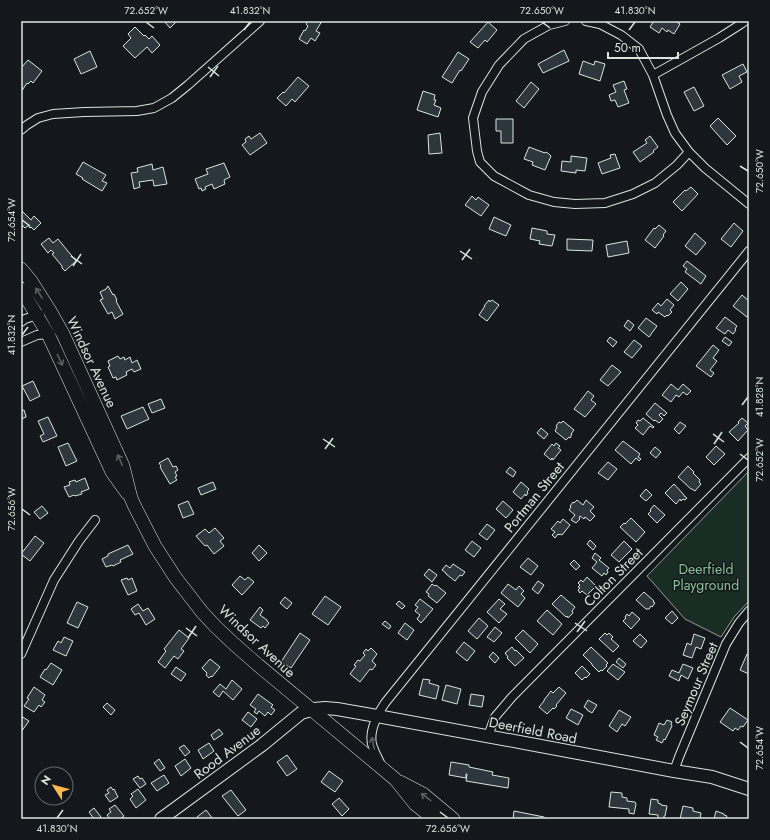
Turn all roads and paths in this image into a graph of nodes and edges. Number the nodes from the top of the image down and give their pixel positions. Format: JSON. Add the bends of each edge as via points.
{"nodes":[{"id":1,"x":260,"y":21,"type":"edge"},
{"id":2,"x":565,"y":21,"type":"edge"},
{"id":3,"x":586,"y":21,"type":"edge"},
{"id":4,"x":745,"y":21,"type":"edge"},
{"id":5,"x":653,"y":75,"type":"junction"},
{"id":6,"x":21,"y":130,"type":"edge"},
{"id":7,"x":689,"y":152,"type":"junction"},
{"id":8,"x":749,"y":204,"type":"edge"},
{"id":9,"x":749,"y":251,"type":"edge"},
{"id":10,"x":21,"y":269,"type":"edge"},
{"id":11,"x":21,"y":290,"type":"edge"},
{"id":12,"x":50,"y":311,"type":"junction"},
{"id":13,"x":37,"y":315,"type":"junction"},
{"id":14,"x":21,"y":322,"type":"edge"},
{"id":15,"x":48,"y":334,"type":"junction"},
{"id":16,"x":63,"y":334,"type":"junction"},
{"id":17,"x":21,"y":342,"type":"edge"},
{"id":18,"x":749,"y":458,"type":"edge"},
{"id":19,"x":131,"y":498,"type":"junction"},
{"id":20,"x":96,"y":520,"type":"dead end"},
{"id":21,"x":749,"y":611,"type":"edge"},
{"id":22,"x":21,"y":654,"type":"edge"},
{"id":23,"x":311,"y":710,"type":"junction"},
{"id":24,"x":377,"y":716,"type":"junction"},
{"id":25,"x":488,"y":736,"type":"junction"},
{"id":26,"x":383,"y":770,"type":"junction"},
{"id":27,"x":674,"y":772,"type":"junction"},
{"id":28,"x":395,"y":779,"type":"junction"},
{"id":29,"x":749,"y":789,"type":"edge"},
{"id":30,"x":160,"y":819,"type":"edge"},
{"id":31,"x":434,"y":819,"type":"edge"},
{"id":32,"x":453,"y":819,"type":"edge"}],
"edges":[{"from":1,"to":6,"type":"street","via":[[188,85],[154,108],[53,114],[38,118]]},
{"from":2,"to":7,"type":"street","via":[[549,25],[524,39],[499,64],[482,92],[473,118],[480,162],[494,176],[529,195],[554,202],[605,203],[633,194],[655,182]]},
{"from":3,"to":5,"type":"street","via":[[600,24],[621,35],[639,49]]},
{"from":4,"to":5,"type":"street"},
{"from":5,"to":7,"type":"street","via":[[675,133]]},
{"from":7,"to":8,"type":"street"},
{"from":9,"to":24,"type":"street","name":"Portman Street","via":[[389,697]]},
{"from":12,"to":10,"type":"main road","name":"Windsor Avenue","one_way":true},
{"from":11,"to":13,"type":"main road","name":"Windsor Avenue"},
{"from":12,"to":13,"type":"street"},
{"from":12,"to":16,"type":"main road","name":"Windsor Avenue"},
{"from":13,"to":14,"type":"street"},
{"from":13,"to":15,"type":"main road","name":"Windsor Avenue"},
{"from":15,"to":16,"type":"street"},
{"from":15,"to":17,"type":"street","via":[[37,335]]},
{"from":15,"to":19,"type":"main road","name":"Windsor Avenue","one_way":true,"via":[[112,472]]},
{"from":19,"to":16,"type":"main road","name":"Windsor Avenue","one_way":true,"via":[[123,466]]},
{"from":18,"to":25,"type":"street","name":"Colton Street","via":[[512,697],[495,717]]},
{"from":19,"to":23,"type":"main road","name":"Windsor Avenue","via":[[165,562],[202,612],[239,649]]},
{"from":20,"to":22,"type":"street","via":[[54,580]]},
{"from":21,"to":27,"type":"street","name":"Seymour Street","via":[[726,644]]},
{"from":23,"to":24,"type":"street","name":"Deerfield Road","via":[[332,708]]},
{"from":23,"to":26,"type":"main road","name":"Windsor Avenue"},
{"from":23,"to":30,"type":"street","name":"Rood Avenue","via":[[297,716]]},
{"from":24,"to":25,"type":"street","name":"Deerfield Road"},
{"from":26,"to":24,"type":"street","name":"Portman Street","one_way":true,"via":[[372,739]]},
{"from":25,"to":27,"type":"street","name":"Deerfield Road"},
{"from":26,"to":28,"type":"main road","name":"Windsor Avenue"},
{"from":27,"to":29,"type":"street","name":"Deerfield Road","via":[[712,778]]},
{"from":28,"to":31,"type":"main road","name":"Windsor Avenue","via":[[415,804]]},
{"from":32,"to":28,"type":"main road","name":"Windsor Avenue","one_way":true,"via":[[423,794]]}]}
